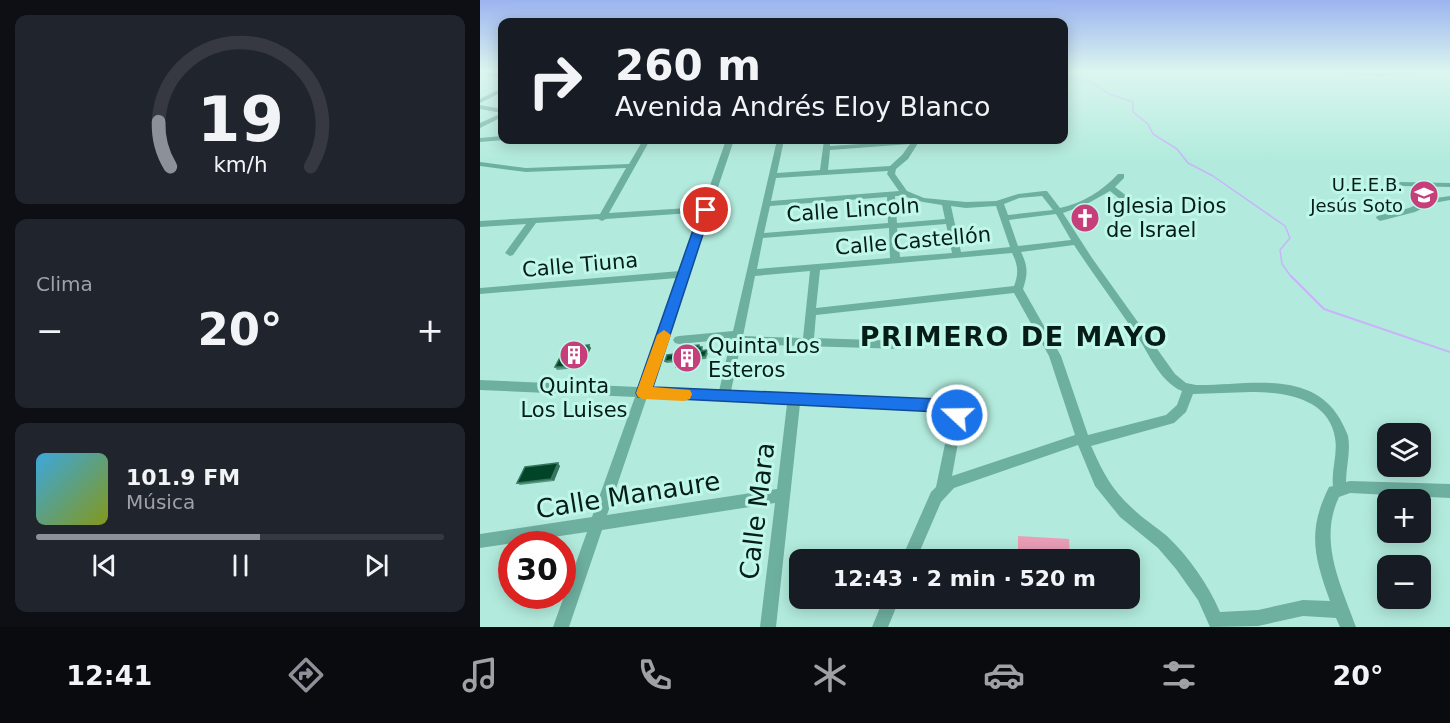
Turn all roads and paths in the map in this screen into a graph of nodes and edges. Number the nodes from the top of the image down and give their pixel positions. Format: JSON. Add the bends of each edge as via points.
{"nodes":[{"id":1,"x":480,"y":107,"type":"edge"},
{"id":2,"x":498,"y":112,"type":"edge"},
{"id":3,"x":498,"y":115,"type":"edge"},
{"id":4,"x":480,"y":126,"type":"edge"},
{"id":5,"x":498,"y":138,"type":"edge"},
{"id":6,"x":480,"y":140,"type":"edge"},
{"id":7,"x":644,"y":144,"type":"edge"},
{"id":8,"x":728,"y":144,"type":"edge"},
{"id":9,"x":779,"y":144,"type":"edge"},
{"id":10,"x":826,"y":144,"type":"edge"},
{"id":11,"x":914,"y":144,"type":"edge"},
{"id":12,"x":480,"y":165,"type":"edge"},
{"id":13,"x":494,"y":166,"type":"junction"},
{"id":14,"x":631,"y":166,"type":"junction"},
{"id":15,"x":892,"y":168,"type":"junction"},
{"id":16,"x":824,"y":172,"type":"junction"},
{"id":17,"x":480,"y":176,"type":"edge"},
{"id":18,"x":771,"y":176,"type":"junction"},
{"id":19,"x":1121,"y":176,"type":"dead end"},
{"id":20,"x":1403,"y":184,"type":"dead end"},
{"id":21,"x":1450,"y":185,"type":"edge"},
{"id":22,"x":1110,"y":187,"type":"junction"},
{"id":23,"x":904,"y":193,"type":"junction"},
{"id":24,"x":891,"y":194,"type":"junction"},
{"id":25,"x":1450,"y":198,"type":"edge"},
{"id":26,"x":999,"y":202,"type":"junction"},
{"id":27,"x":1129,"y":202,"type":"dead end"},
{"id":28,"x":946,"y":203,"type":"junction"},
{"id":29,"x":766,"y":204,"type":"junction"},
{"id":30,"x":697,"y":211,"type":"junction"},
{"id":31,"x":1059,"y":212,"type":"junction"},
{"id":32,"x":602,"y":218,"type":"junction"},
{"id":33,"x":1004,"y":218,"type":"junction"},
{"id":34,"x":1380,"y":219,"type":"dead end"},
{"id":35,"x":950,"y":221,"type":"junction"},
{"id":36,"x":532,"y":222,"type":"junction"},
{"id":37,"x":480,"y":224,"type":"edge"},
{"id":38,"x":893,"y":225,"type":"junction"},
{"id":39,"x":759,"y":236,"type":"junction"},
{"id":40,"x":1076,"y":242,"type":"junction"},
{"id":41,"x":1015,"y":250,"type":"junction"},
{"id":42,"x":510,"y":253,"type":"dead end"},
{"id":43,"x":957,"y":255,"type":"junction"},
{"id":44,"x":895,"y":260,"type":"junction"},
{"id":45,"x":815,"y":268,"type":"junction"},
{"id":46,"x":751,"y":273,"type":"junction"},
{"id":47,"x":684,"y":274,"type":"junction"},
{"id":48,"x":1018,"y":289,"type":"junction"},
{"id":49,"x":480,"y":291,"type":"edge"},
{"id":50,"x":811,"y":312,"type":"junction"},
{"id":51,"x":737,"y":337,"type":"junction"},
{"id":52,"x":679,"y":340,"type":"dead end"},
{"id":53,"x":808,"y":342,"type":"junction"},
{"id":54,"x":903,"y":345,"type":"dead end"},
{"id":55,"x":480,"y":385,"type":"edge"},
{"id":56,"x":1188,"y":389,"type":"junction"},
{"id":57,"x":643,"y":393,"type":"junction"},
{"id":58,"x":724,"y":396,"type":"junction"},
{"id":59,"x":794,"y":400,"type":"junction"},
{"id":60,"x":1082,"y":440,"type":"junction"},
{"id":61,"x":1341,"y":489,"type":"junction"},
{"id":62,"x":942,"y":490,"type":"junction"},
{"id":63,"x":1450,"y":491,"type":"edge"},
{"id":64,"x":783,"y":495,"type":"junction"},
{"id":65,"x":597,"y":524,"type":"junction"},
{"id":66,"x":480,"y":542,"type":"edge"},
{"id":67,"x":913,"y":549,"type":"edge"},
{"id":68,"x":887,"y":609,"type":"edge"},
{"id":69,"x":1342,"y":610,"type":"junction"},
{"id":70,"x":1217,"y":624,"type":"edge"},
{"id":71,"x":561,"y":627,"type":"edge"},
{"id":72,"x":768,"y":627,"type":"edge"},
{"id":73,"x":880,"y":627,"type":"edge"},
{"id":74,"x":1348,"y":627,"type":"edge"}],
"edges":[{"from":1,"to":2,"type":"street"},
{"from":3,"to":4,"type":"street"},
{"from":5,"to":6,"type":"street"},
{"from":7,"to":14,"type":"street"},
{"from":8,"to":30,"type":"street"},
{"from":9,"to":18,"type":"street"},
{"from":10,"to":16,"type":"street"},
{"from":11,"to":15,"type":"street"},
{"from":12,"to":13,"type":"street"},
{"from":13,"to":14,"type":"street","via":[[526,170]]},
{"from":13,"to":17,"type":"street"},
{"from":14,"to":32,"type":"street"},
{"from":15,"to":16,"type":"street"},
{"from":15,"to":23,"type":"street","via":[[891,174]]},
{"from":16,"to":18,"type":"street"},
{"from":18,"to":29,"type":"street"},
{"from":19,"to":22,"type":"street"},
{"from":20,"to":21,"type":"street"},
{"from":22,"to":27,"type":"street"},
{"from":22,"to":31,"type":"street"},
{"from":23,"to":24,"type":"street"},
{"from":23,"to":28,"type":"street"},
{"from":24,"to":29,"type":"street"},
{"from":24,"to":38,"type":"street"},
{"from":25,"to":34,"type":"street"},
{"from":26,"to":28,"type":"street"},
{"from":26,"to":31,"type":"street","via":[[1044,193]]},
{"from":26,"to":33,"type":"street"},
{"from":28,"to":35,"type":"street"},
{"from":29,"to":39,"type":"street"},
{"from":30,"to":32,"type":"street"},
{"from":30,"to":47,"type":"street"},
{"from":31,"to":33,"type":"street"},
{"from":31,"to":40,"type":"street"},
{"from":32,"to":36,"type":"street"},
{"from":33,"to":41,"type":"street"},
{"from":35,"to":38,"type":"street","name":"Calle Lincoln"},
{"from":35,"to":43,"type":"street"},
{"from":36,"to":37,"type":"street"},
{"from":36,"to":42,"type":"street"},
{"from":38,"to":39,"type":"street","name":"Calle Lincoln"},
{"from":38,"to":44,"type":"street"},
{"from":39,"to":46,"type":"street"},
{"from":40,"to":41,"type":"street","name":"Calle Castellón"},
{"from":40,"to":56,"type":"street","via":[[1161,367]]},
{"from":41,"to":43,"type":"street","name":"Calle Castellón"},
{"from":41,"to":48,"type":"street","via":[[1023,269]]},
{"from":43,"to":44,"type":"street","name":"Calle Castellón"},
{"from":44,"to":45,"type":"street","name":"Calle Castellón"},
{"from":45,"to":46,"type":"street","name":"Calle Castellón"},
{"from":45,"to":50,"type":"street"},
{"from":46,"to":51,"type":"street"},
{"from":47,"to":49,"type":"street","name":"Calle Tiuna"},
{"from":47,"to":57,"type":"street"},
{"from":48,"to":50,"type":"street"},
{"from":48,"to":60,"type":"street","via":[[1055,356]]},
{"from":50,"to":53,"type":"street"},
{"from":51,"to":52,"type":"street"},
{"from":51,"to":53,"type":"street"},
{"from":51,"to":58,"type":"street"},
{"from":53,"to":54,"type":"street"},
{"from":55,"to":57,"type":"street"},
{"from":56,"to":60,"type":"street","via":[[1182,408],[1170,419]]},
{"from":56,"to":61,"type":"street","via":[[1286,389],[1310,396],[1331,416],[1341,434]]},
{"from":57,"to":58,"type":"street"},
{"from":57,"to":65,"type":"street"},
{"from":58,"to":59,"type":"street"},
{"from":59,"to":62,"type":"street","via":[[951,407],[957,417]]},
{"from":59,"to":64,"type":"street","name":"Calle Mara"},
{"from":60,"to":62,"type":"street","via":[[953,481]]},
{"from":60,"to":70,"type":"street","via":[[1106,490],[1181,564],[1204,594]]},
{"from":61,"to":63,"type":"street"},
{"from":61,"to":69,"type":"street","via":[[1331,498],[1320,535]]},
{"from":62,"to":67,"type":"street"},
{"from":64,"to":65,"type":"street","name":"Calle Manaure"},
{"from":64,"to":72,"type":"street","name":"Calle Mara"},
{"from":65,"to":66,"type":"street","name":"Calle Manaure"},
{"from":65,"to":71,"type":"street"},
{"from":68,"to":73,"type":"street"},
{"from":69,"to":70,"type":"street","via":[[1303,608]]},
{"from":69,"to":74,"type":"street"}]}
